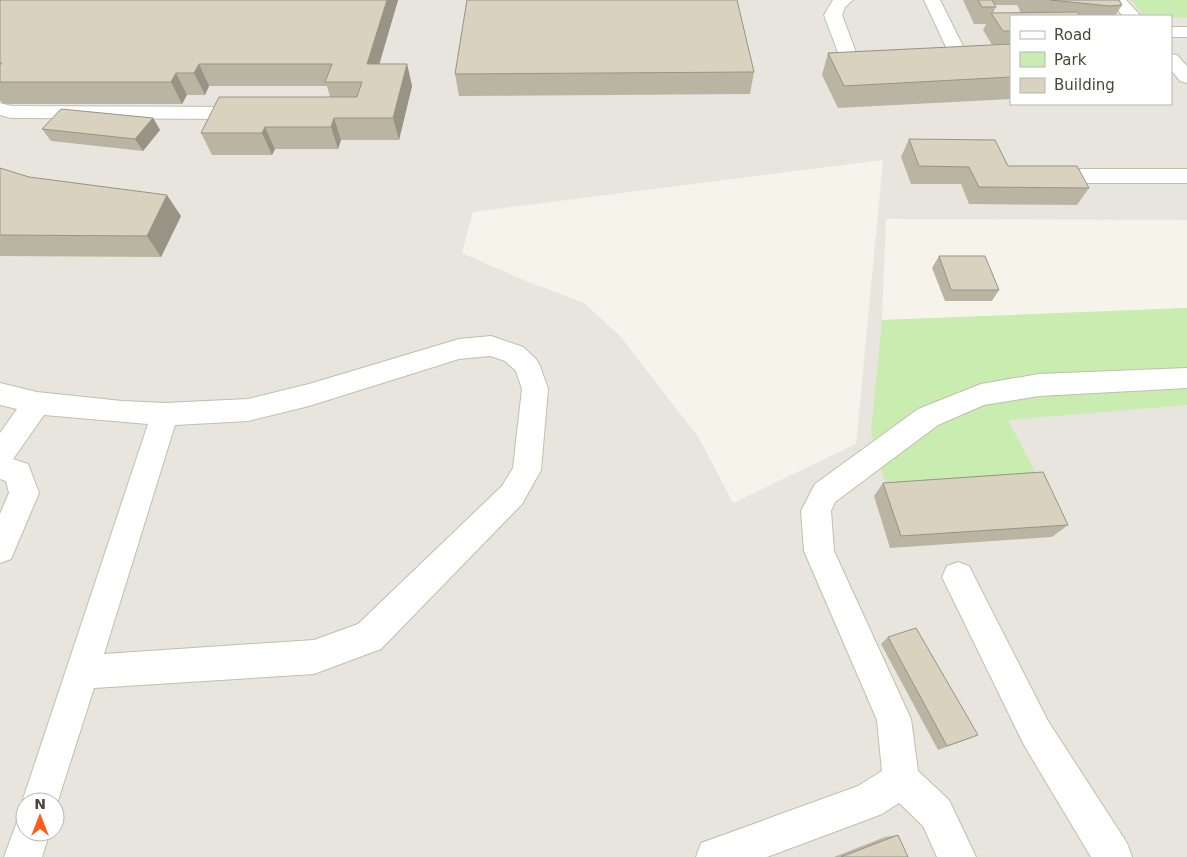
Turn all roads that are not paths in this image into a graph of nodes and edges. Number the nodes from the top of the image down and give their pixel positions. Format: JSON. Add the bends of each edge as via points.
{"nodes":[{"id":1,"x":845,"y":0,"type":"edge"},
{"id":2,"x":932,"y":0,"type":"edge"},
{"id":3,"x":1117,"y":0,"type":"edge"},
{"id":4,"x":1131,"y":15,"type":"edge"},
{"id":5,"x":1172,"y":32,"type":"edge"},
{"id":6,"x":1187,"y":32,"type":"edge"},
{"id":7,"x":1172,"y":60,"type":"edge"},
{"id":8,"x":962,"y":62,"type":"edge"},
{"id":9,"x":852,"y":66,"type":"edge"},
{"id":10,"x":1187,"y":77,"type":"edge"},
{"id":11,"x":0,"y":109,"type":"edge"},
{"id":12,"x":269,"y":113,"type":"edge"},
{"id":13,"x":1070,"y":176,"type":"edge"},
{"id":14,"x":1187,"y":176,"type":"edge"},
{"id":15,"x":1187,"y":378,"type":"edge"},
{"id":16,"x":0,"y":394,"type":"edge"},
{"id":17,"x":38,"y":403,"type":"junction"},
{"id":18,"x":165,"y":414,"type":"junction"},
{"id":19,"x":0,"y":455,"type":"edge"},
{"id":20,"x":0,"y":466,"type":"edge"},
{"id":21,"x":0,"y":550,"type":"edge"},
{"id":22,"x":958,"y":577,"type":"dead end"},
{"id":23,"x":82,"y":672,"type":"junction"},
{"id":24,"x":901,"y":780,"type":"junction"},
{"id":25,"x":43,"y":792,"type":"edge"},
{"id":26,"x":27,"y":842,"type":"edge"},
{"id":27,"x":729,"y":855,"type":"edge"},
{"id":28,"x":22,"y":857,"type":"edge"},
{"id":29,"x":957,"y":857,"type":"edge"},
{"id":30,"x":1113,"y":857,"type":"edge"}],
"edges":[{"from":1,"to":9,"type":"street","via":[[838,4],[832,15]]},
{"from":2,"to":8,"type":"street"},
{"from":3,"to":4,"type":"street"},
{"from":5,"to":6,"type":"street"},
{"from":7,"to":10,"type":"street"},
{"from":11,"to":12,"type":"street","via":[[10,112]]},
{"from":13,"to":14,"type":"street"},
{"from":15,"to":24,"type":"street","via":[[1039,385],[981,395],[928,417],[825,493],[816,511],[819,551],[894,720]]},
{"from":16,"to":17,"type":"street"},
{"from":17,"to":18,"type":"street"},
{"from":17,"to":19,"type":"street"},
{"from":18,"to":23,"type":"street"},
{"from":18,"to":23,"type":"street","via":[[248,410],[309,395],[459,349],[491,346],[514,354],[527,366],[535,389],[527,470],[512,495],[370,637],[314,657]]},
{"from":20,"to":21,"type":"street","via":[[18,473],[24,493]]},
{"from":22,"to":30,"type":"street","via":[[1036,734]]},
{"from":23,"to":25,"type":"street"},
{"from":24,"to":27,"type":"street","via":[[869,801]]},
{"from":24,"to":29,"type":"street","via":[[936,813]]},
{"from":26,"to":28,"type":"street"}]}
